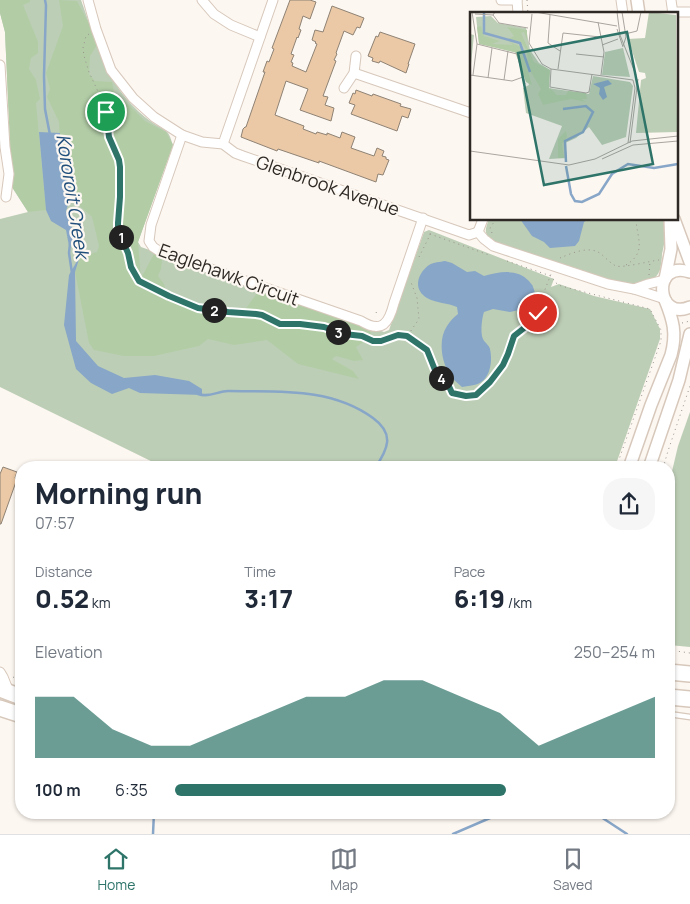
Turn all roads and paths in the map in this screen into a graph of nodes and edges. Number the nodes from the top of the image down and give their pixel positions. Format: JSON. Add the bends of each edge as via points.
{"nodes":[{"id":1,"x":88,"y":0,"type":"edge"},
{"id":2,"x":202,"y":0,"type":"edge"},
{"id":3,"x":273,"y":0,"type":"edge"},
{"id":4,"x":501,"y":0,"type":"edge"},
{"id":5,"x":517,"y":0,"type":"edge"},
{"id":6,"x":96,"y":29,"type":"junction"},
{"id":7,"x":260,"y":37,"type":"junction"},
{"id":8,"x":356,"y":56,"type":"dead end"},
{"id":9,"x":0,"y":65,"type":"edge"},
{"id":10,"x":354,"y":73,"type":"junction"},
{"id":11,"x":344,"y":88,"type":"dead end"},
{"id":12,"x":470,"y":113,"type":"edge"},
{"id":13,"x":182,"y":135,"type":"junction"},
{"id":14,"x":223,"y":144,"type":"junction"},
{"id":15,"x":6,"y":147,"type":"junction"},
{"id":16,"x":0,"y":159,"type":"edge"},
{"id":17,"x":6,"y":197,"type":"dead end"},
{"id":18,"x":423,"y":218,"type":"junction"},
{"id":19,"x":483,"y":220,"type":"edge"},
{"id":20,"x":495,"y":220,"type":"edge"},
{"id":21,"x":636,"y":220,"type":"edge"},
{"id":22,"x":672,"y":220,"type":"edge"},
{"id":23,"x":672,"y":220,"type":"edge"},
{"id":24,"x":434,"y":222,"type":"junction"},
{"id":25,"x":478,"y":232,"type":"junction"},
{"id":26,"x":494,"y":238,"type":"dead end"},
{"id":27,"x":420,"y":257,"type":"dead end"},
{"id":28,"x":669,"y":258,"type":"junction"},
{"id":29,"x":690,"y":262,"type":"edge"},
{"id":30,"x":555,"y":266,"type":"junction"},
{"id":31,"x":623,"y":266,"type":"junction"},
{"id":32,"x":690,"y":272,"type":"edge"},
{"id":33,"x":550,"y":276,"type":"junction"},
{"id":34,"x":665,"y":279,"type":"junction"},
{"id":35,"x":411,"y":280,"type":"dead end"},
{"id":36,"x":634,"y":290,"type":"junction"},
{"id":37,"x":665,"y":300,"type":"junction"},
{"id":38,"x":690,"y":307,"type":"edge"},
{"id":39,"x":690,"y":334,"type":"edge"},
{"id":40,"x":407,"y":336,"type":"junction"},
{"id":41,"x":690,"y":386,"type":"edge"},
{"id":42,"x":618,"y":461,"type":"edge"},
{"id":43,"x":631,"y":461,"type":"edge"},
{"id":44,"x":651,"y":461,"type":"edge"},
{"id":45,"x":665,"y":461,"type":"edge"},
{"id":46,"x":675,"y":651,"type":"edge"},
{"id":47,"x":690,"y":653,"type":"edge"},
{"id":48,"x":0,"y":672,"type":"edge"},
{"id":49,"x":675,"y":673,"type":"edge"},
{"id":50,"x":690,"y":674,"type":"edge"},
{"id":51,"x":10,"y":693,"type":"edge"},
{"id":52,"x":675,"y":698,"type":"edge"},
{"id":53,"x":690,"y":699,"type":"edge"},
{"id":54,"x":0,"y":708,"type":"edge"},
{"id":55,"x":15,"y":713,"type":"edge"},
{"id":56,"x":675,"y":715,"type":"edge"},
{"id":57,"x":690,"y":717,"type":"edge"}],
"edges":[{"from":1,"to":6,"type":"street","name":"Glenbrook Avenue"},
{"from":2,"to":7,"type":"street","via":[[214,14],[231,25]]},
{"from":3,"to":7,"type":"street"},
{"from":4,"to":5,"type":"street"},
{"from":6,"to":13,"type":"street","name":"Glenbrook Avenue","via":[[111,70],[133,98],[154,117]]},
{"from":6,"to":40,"type":"path","via":[[86,36],[84,56],[106,112],[109,137],[119,160],[118,231],[139,281],[198,308],[262,315],[280,324],[324,327],[373,341]]},
{"from":7,"to":14,"type":"street"},
{"from":8,"to":10,"type":"street"},
{"from":9,"to":15,"type":"street"},
{"from":10,"to":11,"type":"street"},
{"from":10,"to":12,"type":"street"},
{"from":13,"to":14,"type":"street","name":"Glenbrook Avenue","via":[[202,142]]},
{"from":13,"to":18,"type":"street","name":"Eaglehawk Circuit","via":[[150,225],[149,242],[153,247],[361,321],[380,320],[394,303]]},
{"from":14,"to":18,"type":"street","name":"Glenbrook Avenue","via":[[243,156]]},
{"from":15,"to":16,"type":"street"},
{"from":15,"to":17,"type":"street","via":[[9,174]]},
{"from":18,"to":24,"type":"street","name":"Glenbrook Avenue"},
{"from":19,"to":25,"type":"street"},
{"from":20,"to":26,"type":"path","via":[[490,228]]},
{"from":21,"to":31,"type":"path","via":[[640,250],[634,260]]},
{"from":22,"to":28,"type":"street"},
{"from":23,"to":29,"type":"street"},
{"from":24,"to":25,"type":"street","name":"Glenbrook Avenue","via":[[469,235]]},
{"from":24,"to":27,"type":"path"},
{"from":25,"to":30,"type":"street","via":[[493,246]]},
{"from":28,"to":31,"type":"path"},
{"from":28,"to":34,"type":"street"},
{"from":30,"to":31,"type":"path","via":[[561,257],[593,250],[617,266]]},
{"from":30,"to":33,"type":"path"},
{"from":30,"to":36,"type":"street"},
{"from":32,"to":34,"type":"street","via":[[674,271]]},
{"from":33,"to":40,"type":"path","via":[[538,313],[514,336],[503,365],[476,395],[452,393],[447,382],[437,375],[427,350]]},
{"from":33,"to":42,"type":"path","via":[[561,286],[650,309],[661,330],[661,340]]},
{"from":34,"to":36,"type":"street"},
{"from":34,"to":37,"type":"street","via":[[662,290]]},
{"from":35,"to":40,"type":"path","via":[[419,319]]},
{"from":36,"to":37,"type":"street"},
{"from":37,"to":38,"type":"street","via":[[674,308]]},
{"from":37,"to":43,"type":"street","via":[[673,324],[674,346]]},
{"from":39,"to":44,"type":"street","via":[[673,400]]},
{"from":41,"to":45,"type":"path"},
{"from":46,"to":47,"type":"path"},
{"from":48,"to":51,"type":"street"},
{"from":49,"to":50,"type":"highway"},
{"from":52,"to":53,"type":"highway"},
{"from":54,"to":55,"type":"highway"},
{"from":56,"to":57,"type":"lane"}]}
